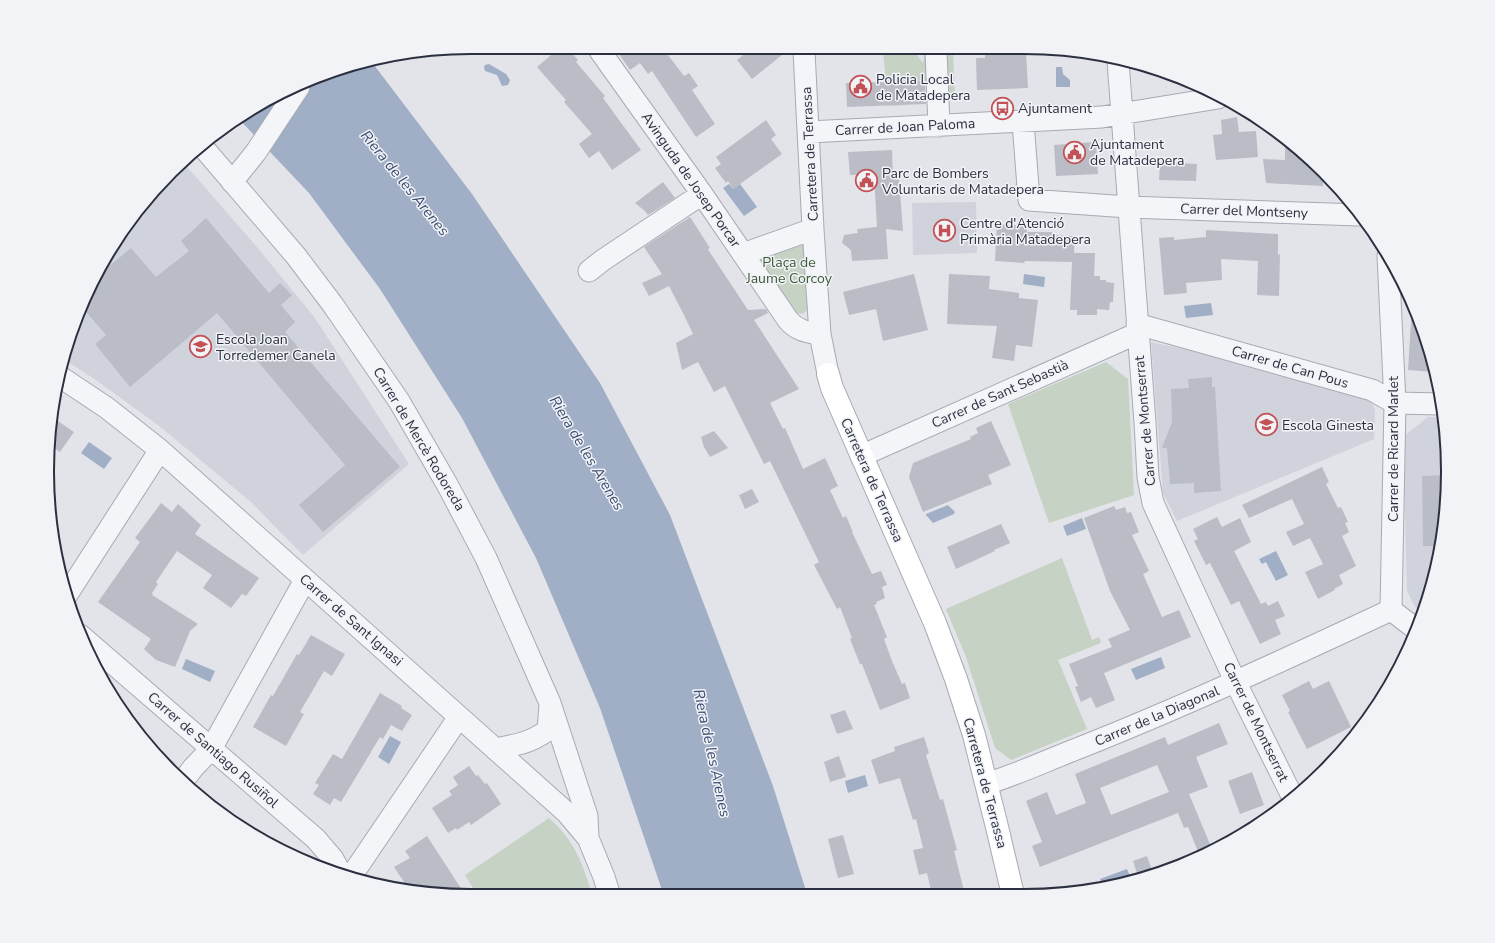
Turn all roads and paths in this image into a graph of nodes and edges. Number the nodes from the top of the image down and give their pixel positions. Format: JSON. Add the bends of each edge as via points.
{"nodes":[{"id":1,"x":602,"y":54,"type":"edge"},
{"id":2,"x":804,"y":54,"type":"edge"},
{"id":3,"x":936,"y":54,"type":"edge"},
{"id":4,"x":1118,"y":65,"type":"edge"},
{"id":5,"x":295,"y":94,"type":"edge"},
{"id":6,"x":1212,"y":99,"type":"edge"},
{"id":7,"x":1122,"y":114,"type":"junction"},
{"id":8,"x":1023,"y":122,"type":"junction"},
{"id":9,"x":939,"y":126,"type":"junction"},
{"id":10,"x":809,"y":132,"type":"junction"},
{"id":11,"x":205,"y":150,"type":"edge"},
{"id":12,"x":232,"y":182,"type":"junction"},
{"id":13,"x":702,"y":194,"type":"junction"},
{"id":14,"x":1128,"y":207,"type":"junction"},
{"id":15,"x":1353,"y":215,"type":"edge"},
{"id":16,"x":813,"y":229,"type":"junction"},
{"id":17,"x":743,"y":254,"type":"junction"},
{"id":18,"x":1389,"y":270,"type":"edge"},
{"id":19,"x":589,"y":271,"type":"dead end"},
{"id":20,"x":1138,"y":328,"type":"junction"},
{"id":21,"x":820,"y":334,"type":"junction"},
{"id":22,"x":828,"y":374,"type":"joint"},
{"id":23,"x":64,"y":380,"type":"edge"},
{"id":24,"x":1395,"y":403,"type":"junction"},
{"id":25,"x":1435,"y":404,"type":"edge"},
{"id":26,"x":160,"y":450,"type":"junction"},
{"id":27,"x":862,"y":456,"type":"junction"},
{"id":28,"x":305,"y":580,"type":"junction"},
{"id":29,"x":71,"y":589,"type":"edge"},
{"id":30,"x":1391,"y":610,"type":"junction"},
{"id":31,"x":1411,"y":625,"type":"edge"},
{"id":32,"x":93,"y":646,"type":"edge"},
{"id":33,"x":1236,"y":683,"type":"junction"},
{"id":34,"x":550,"y":703,"type":"junction"},
{"id":35,"x":459,"y":717,"type":"junction"},
{"id":36,"x":211,"y":749,"type":"junction"},
{"id":37,"x":495,"y":749,"type":"junction"},
{"id":38,"x":187,"y":777,"type":"edge"},
{"id":39,"x":986,"y":784,"type":"junction"},
{"id":40,"x":1290,"y":792,"type":"edge"},
{"id":41,"x":588,"y":838,"type":"junction"},
{"id":42,"x":337,"y":867,"type":"edge"},
{"id":43,"x":354,"y":872,"type":"edge"},
{"id":44,"x":608,"y":889,"type":"edge"},
{"id":45,"x":1012,"y":889,"type":"edge"}],
"edges":[{"from":1,"to":13,"type":"street","name":"Avinguda de Josep Porcar"},
{"from":2,"to":10,"type":"street","name":"Carretera de Terrassa"},
{"from":3,"to":9,"type":"street"},
{"from":4,"to":7,"type":"street","name":"Carrer de Montserrat"},
{"from":5,"to":12,"type":"street","via":[[256,152]]},
{"from":6,"to":7,"type":"street","name":"Carrer de Joan Paloma"},
{"from":7,"to":8,"type":"street","name":"Carrer de Joan Paloma"},
{"from":7,"to":14,"type":"street","name":"Carrer de Montserrat"},
{"from":8,"to":9,"type":"street","name":"Carrer de Joan Paloma"},
{"from":8,"to":14,"type":"street","name":"Carrer del Montseny","via":[[1029,200]]},
{"from":9,"to":10,"type":"street","name":"Carrer de Joan Paloma"},
{"from":10,"to":16,"type":"street","name":"Carretera de Terrassa"},
{"from":11,"to":12,"type":"street","name":"Carrer de Mercè Rodoreda"},
{"from":12,"to":34,"type":"street","name":"Carrer de Mercè Rodoreda","via":[[296,256],[400,401],[486,558]]},
{"from":13,"to":17,"type":"street","name":"Avinguda de Josep Porcar"},
{"from":13,"to":19,"type":"street"},
{"from":14,"to":15,"type":"street","name":"Carrer del Montseny"},
{"from":14,"to":20,"type":"street","name":"Carrer de Montserrat"},
{"from":16,"to":17,"type":"street"},
{"from":16,"to":21,"type":"street","name":"Carretera de Terrassa"},
{"from":17,"to":21,"type":"street","name":"Avinguda de Josep Porcar","via":[[793,326]]},
{"from":18,"to":24,"type":"street","name":"Carrer de Ricard Marlet"},
{"from":20,"to":24,"type":"street","name":"Carrer de Can Pous","via":[[1372,390]]},
{"from":20,"to":27,"type":"street","name":"Carrer de Sant Sebastià"},
{"from":20,"to":33,"type":"street","name":"Carrer de Montserrat","via":[[1148,477],[1153,503]]},
{"from":21,"to":22,"type":"street","name":"Carretera de Terrassa"},
{"from":22,"to":27,"type":"street","name":"Carretera de Terrassa"},
{"from":23,"to":26,"type":"street","name":"Carrer de Sant Ignasi"},
{"from":24,"to":25,"type":"street","name":"Carrer de Can Pous"},
{"from":24,"to":30,"type":"street","name":"Carrer de Ricard Marlet"},
{"from":26,"to":28,"type":"street","name":"Carrer de Sant Ignasi"},
{"from":26,"to":29,"type":"street"},
{"from":27,"to":39,"type":"street","name":"Carretera de Terrassa","via":[[945,650],[968,716]]},
{"from":28,"to":35,"type":"street","name":"Carrer de Sant Ignasi"},
{"from":28,"to":36,"type":"street"},
{"from":30,"to":31,"type":"street"},
{"from":30,"to":33,"type":"street","name":"Carrer de la Diagonal"},
{"from":32,"to":36,"type":"street","name":"Carrer de Santiago Rusiñol"},
{"from":33,"to":39,"type":"street","name":"Carrer de la Diagonal"},
{"from":33,"to":40,"type":"street","name":"Carrer de Montserrat"},
{"from":34,"to":37,"type":"street","name":"Carrer de Mercè Rodoreda","via":[[548,730],[525,744]]},
{"from":34,"to":41,"type":"street","name":"Carrer de Mercè Rodoreda","via":[[587,816]]},
{"from":35,"to":37,"type":"street","name":"Carrer de Sant Ignasi"},
{"from":35,"to":43,"type":"street"},
{"from":36,"to":38,"type":"street"},
{"from":36,"to":42,"type":"street","name":"Carrer de Santiago Rusiñol","via":[[316,839]]},
{"from":37,"to":41,"type":"street","name":"Carrer de Sant Ignasi","via":[[567,813]]},
{"from":39,"to":45,"type":"street","name":"Carretera de Terrassa"},
{"from":41,"to":44,"type":"street","name":"Carrer de Sant Ignasi"}]}
